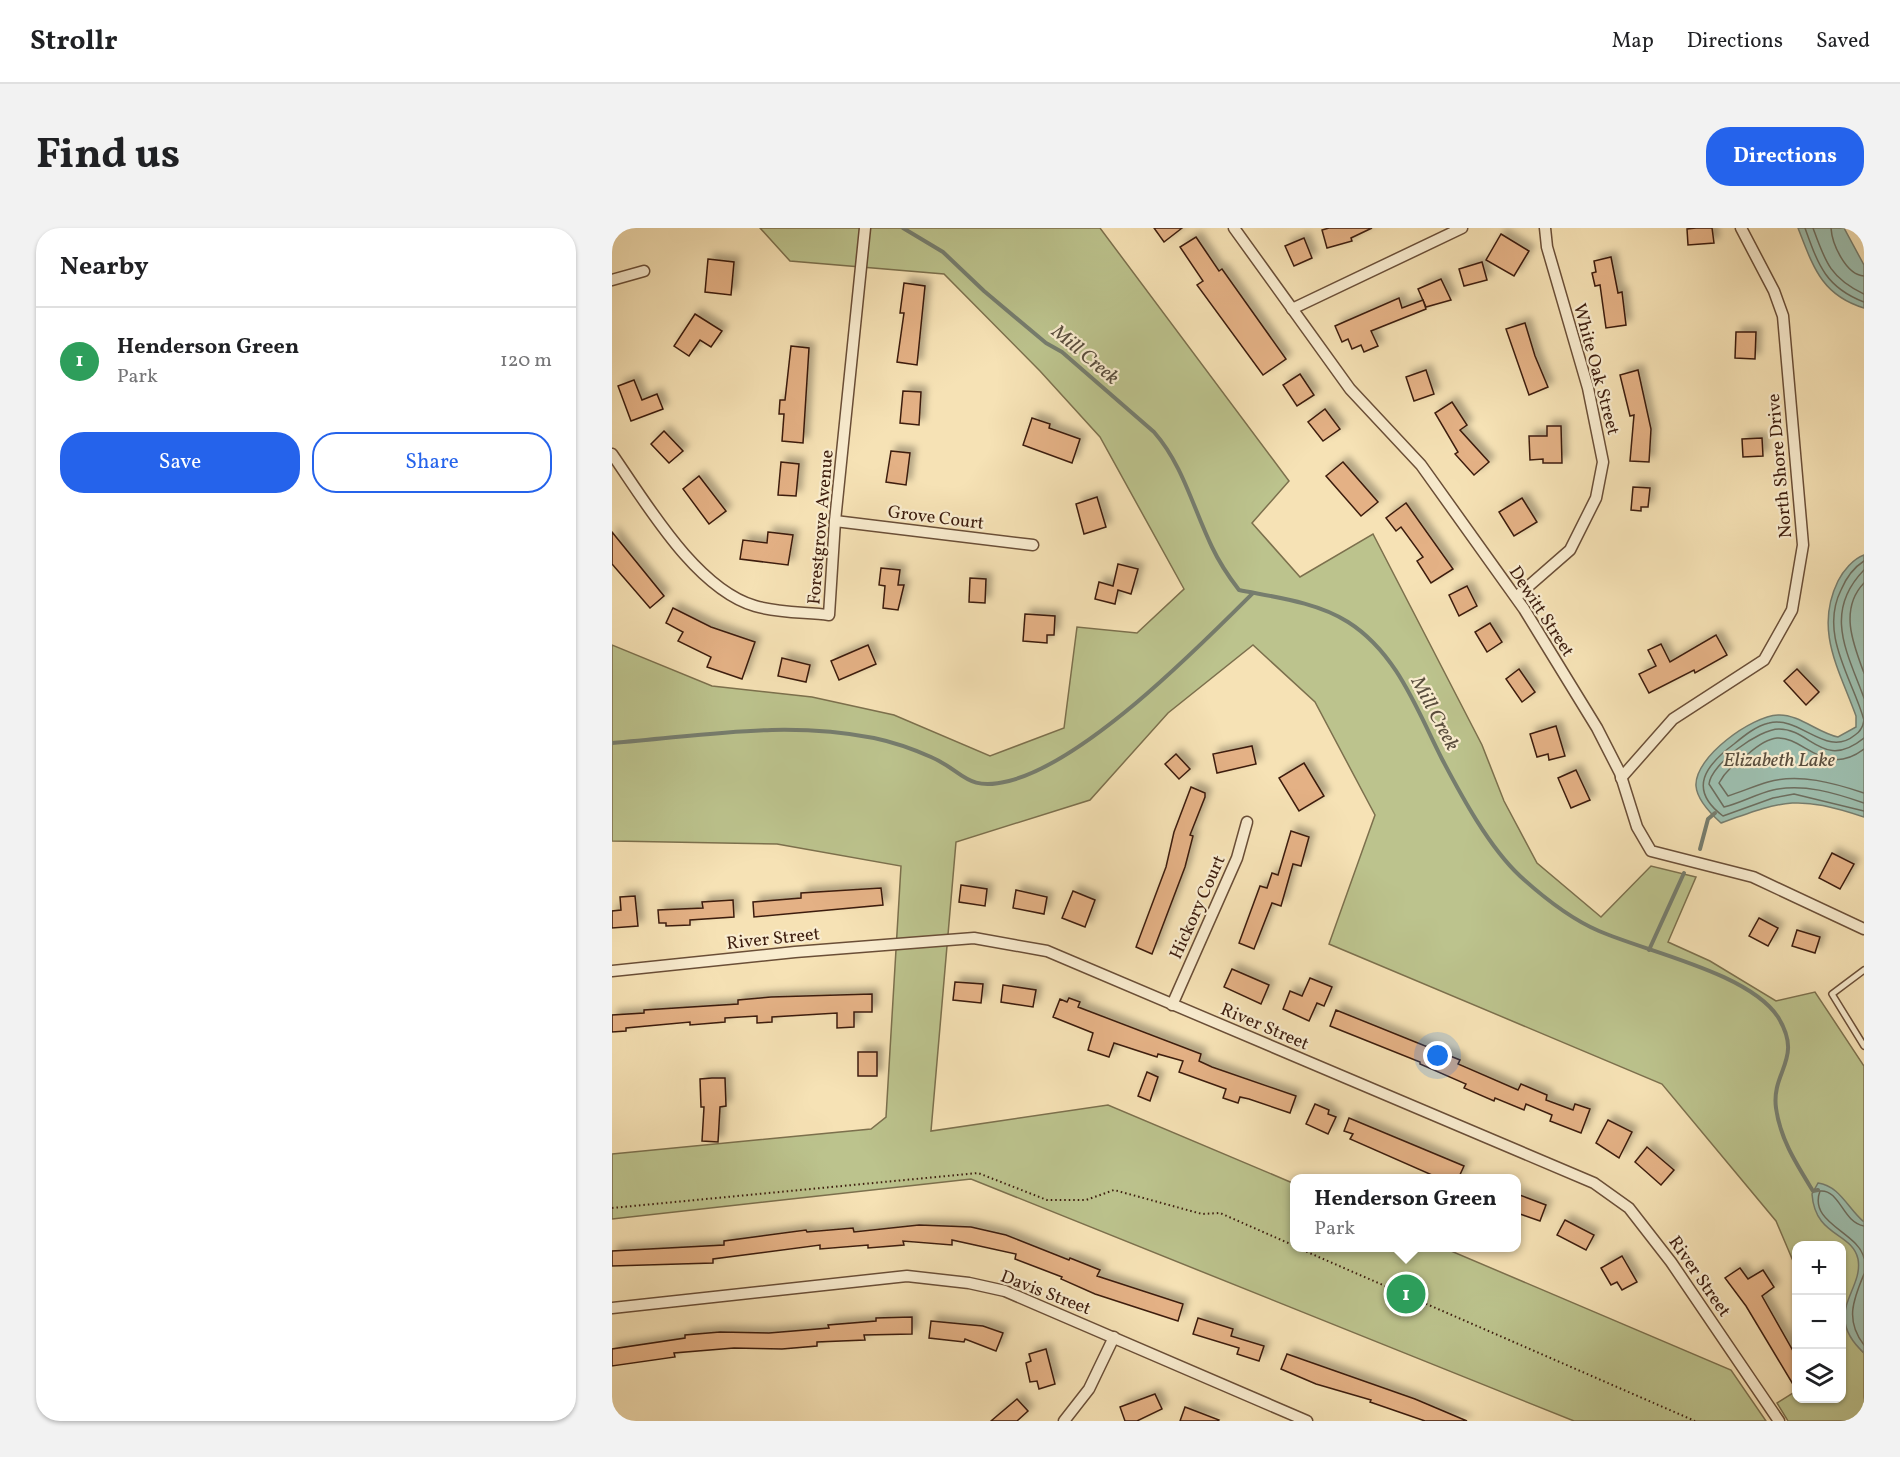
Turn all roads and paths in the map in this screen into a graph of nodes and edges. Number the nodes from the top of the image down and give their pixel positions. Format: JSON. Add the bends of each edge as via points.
{"nodes":[{"id":1,"x":865,"y":228,"type":"edge"},
{"id":2,"x":1234,"y":228,"type":"edge"},
{"id":3,"x":1462,"y":228,"type":"edge"},
{"id":4,"x":1545,"y":228,"type":"edge"},
{"id":5,"x":1741,"y":228,"type":"edge"},
{"id":6,"x":644,"y":272,"type":"dead end"},
{"id":7,"x":612,"y":280,"type":"edge"},
{"id":8,"x":1292,"y":309,"type":"junction"},
{"id":9,"x":612,"y":454,"type":"edge"},
{"id":10,"x":835,"y":521,"type":"junction"},
{"id":11,"x":1033,"y":545,"type":"dead end"},
{"id":12,"x":1516,"y":597,"type":"junction"},
{"id":13,"x":1622,"y":778,"type":"junction"},
{"id":14,"x":1247,"y":822,"type":"dead end"},
{"id":15,"x":1864,"y":929,"type":"edge"},
{"id":16,"x":1864,"y":970,"type":"edge"},
{"id":17,"x":612,"y":971,"type":"edge"},
{"id":18,"x":1172,"y":1005,"type":"junction"},
{"id":19,"x":1864,"y":1046,"type":"edge"},
{"id":20,"x":612,"y":1208,"type":"edge"},
{"id":21,"x":1290,"y":1244,"type":"edge"},
{"id":22,"x":1308,"y":1252,"type":"edge"},
{"id":23,"x":612,"y":1308,"type":"edge"},
{"id":24,"x":1114,"y":1337,"type":"junction"},
{"id":25,"x":1064,"y":1421,"type":"edge"},
{"id":26,"x":1307,"y":1421,"type":"edge"},
{"id":27,"x":1695,"y":1421,"type":"edge"},
{"id":28,"x":1779,"y":1421,"type":"edge"}],
"edges":[{"from":1,"to":10,"type":"street","name":"Forestgrove Avenue"},
{"from":2,"to":8,"type":"street","name":"Dewitt Street"},
{"from":3,"to":8,"type":"street"},
{"from":4,"to":12,"type":"street","name":"White Oak Street","via":[[1588,388],[1603,462],[1596,498],[1570,550]]},
{"from":5,"to":13,"type":"street","name":"North Shore Drive","via":[[1783,316],[1803,545],[1792,610],[1764,660],[1673,719]]},
{"from":6,"to":7,"type":"street"},
{"from":8,"to":12,"type":"street","name":"Dewitt Street","via":[[1350,389],[1421,465]]},
{"from":9,"to":10,"type":"street","name":"Forestgrove Avenue","via":[[676,546],[717,586],[755,606],[829,615]]},
{"from":10,"to":11,"type":"street","name":"Grove Court"},
{"from":12,"to":13,"type":"street","name":"Dewitt Street","via":[[1597,728]]},
{"from":13,"to":15,"type":"street","name":"Dewitt Street","via":[[1637,827],[1651,851],[1753,877]]},
{"from":14,"to":18,"type":"street","name":"Hickory Court","via":[[1237,858]]},
{"from":16,"to":19,"type":"lane","via":[[1832,994]]},
{"from":17,"to":18,"type":"street","name":"River Street","via":[[974,938],[1047,951]]},
{"from":18,"to":28,"type":"street","name":"River Street","via":[[1594,1183],[1629,1208],[1664,1253]]},
{"from":20,"to":21,"type":"path","via":[[978,1173],[1047,1200],[1086,1200],[1114,1190],[1202,1214],[1220,1213]]},
{"from":22,"to":27,"type":"path"},
{"from":23,"to":24,"type":"street","name":"Davis Street","via":[[907,1276],[1005,1291]]},
{"from":24,"to":25,"type":"street","via":[[1089,1389]]},
{"from":24,"to":26,"type":"street","name":"Davis Street"}]}
